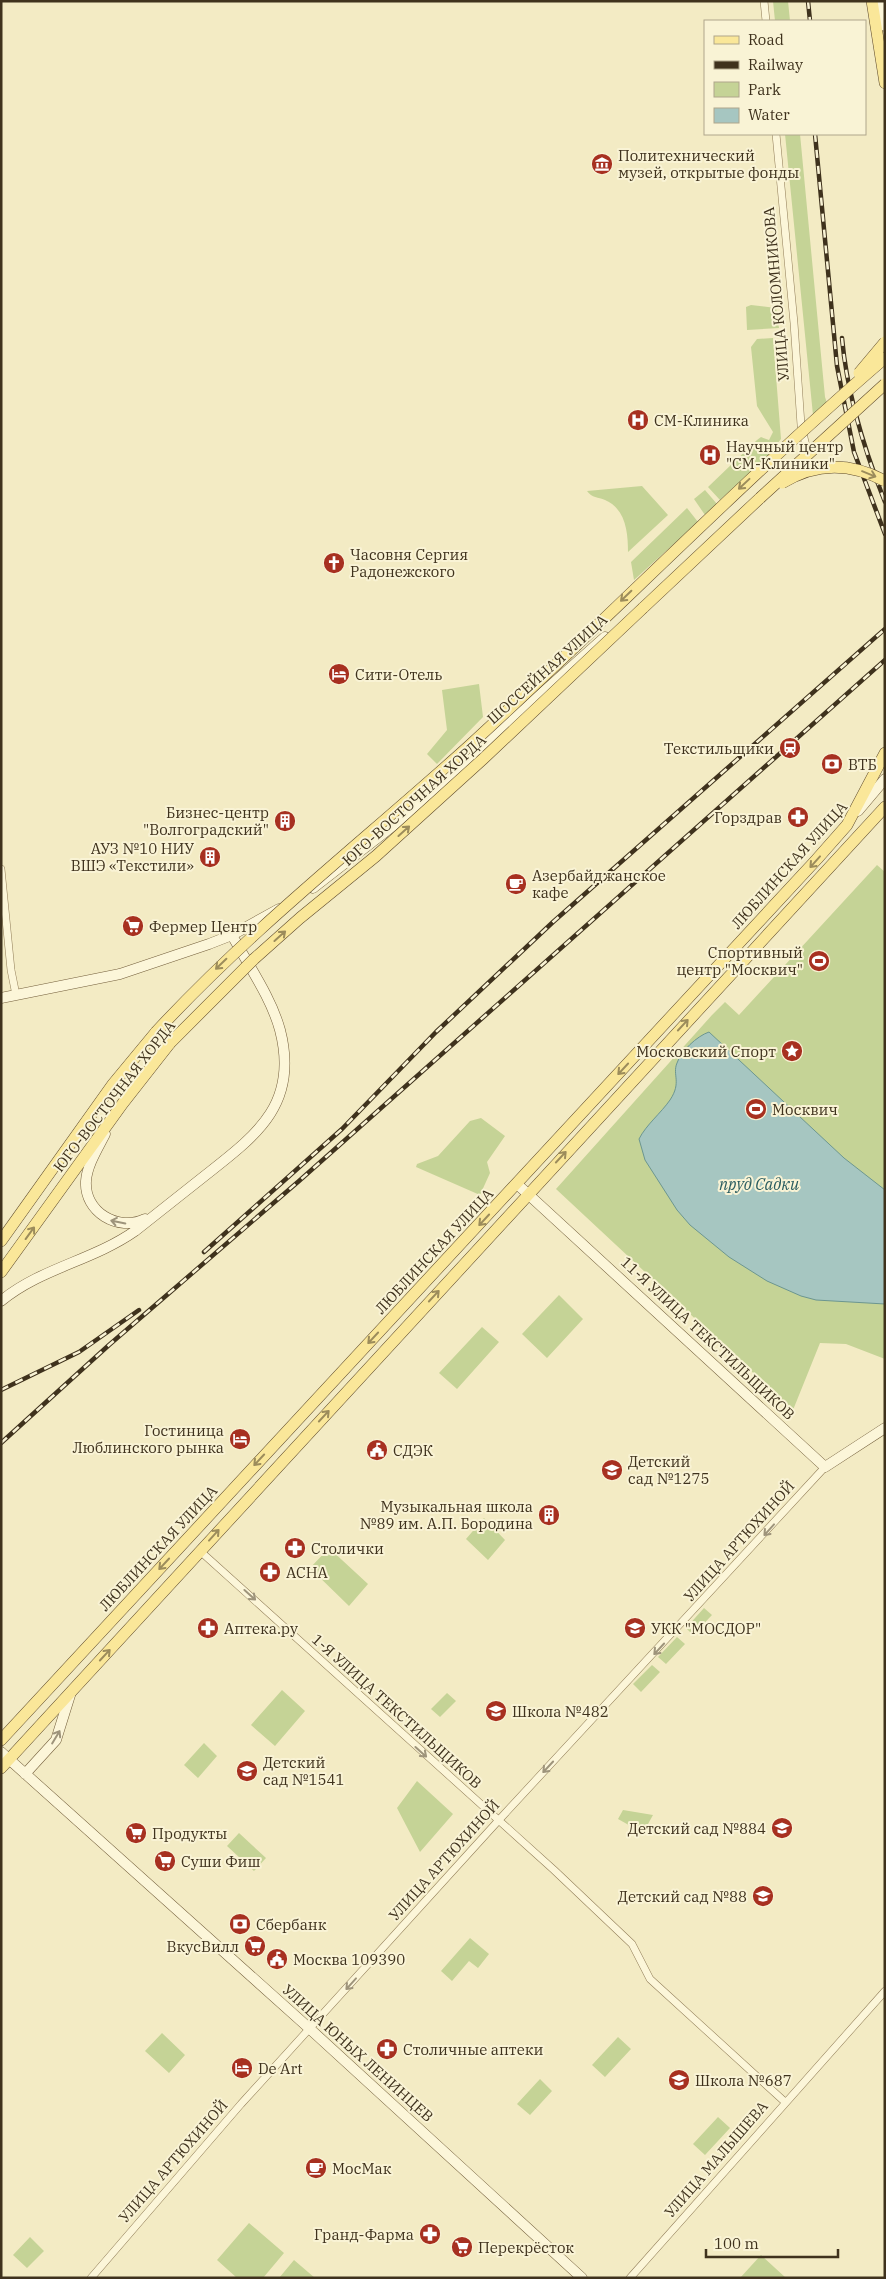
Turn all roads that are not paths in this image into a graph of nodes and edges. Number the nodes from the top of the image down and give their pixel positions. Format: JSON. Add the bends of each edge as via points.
{"nodes":[{"id":1,"x":764,"y":1,"type":"edge"},
{"id":2,"x":872,"y":1,"type":"edge"},
{"id":3,"x":879,"y":1,"type":"edge"},
{"id":4,"x":766,"y":20,"type":"edge"},
{"id":5,"x":885,"y":26,"type":"edge"},
{"id":6,"x":885,"y":83,"type":"edge"},
{"id":7,"x":776,"y":135,"type":"edge"},
{"id":8,"x":885,"y":342,"type":"edge"},
{"id":9,"x":885,"y":358,"type":"edge"},
{"id":10,"x":885,"y":382,"type":"edge"},
{"id":11,"x":835,"y":401,"type":"junction"},
{"id":12,"x":859,"y":404,"type":"dead end"},
{"id":13,"x":836,"y":425,"type":"dead end"},
{"id":14,"x":807,"y":450,"type":"junction"},
{"id":15,"x":885,"y":482,"type":"edge"},
{"id":16,"x":760,"y":498,"type":"junction"},
{"id":17,"x":885,"y":753,"type":"edge"},
{"id":18,"x":885,"y":779,"type":"edge"},
{"id":19,"x":885,"y":807,"type":"edge"},
{"id":20,"x":885,"y":813,"type":"edge"},
{"id":21,"x":874,"y":819,"type":"junction"},
{"id":22,"x":846,"y":825,"type":"junction"},
{"id":23,"x":1,"y":869,"type":"edge"},
{"id":24,"x":232,"y":935,"type":"junction"},
{"id":25,"x":16,"y":995,"type":"junction"},
{"id":26,"x":1,"y":998,"type":"edge"},
{"id":27,"x":124,"y":1103,"type":"junction"},
{"id":28,"x":517,"y":1184,"type":"junction"},
{"id":29,"x":528,"y":1193,"type":"junction"},
{"id":30,"x":163,"y":1208,"type":"junction"},
{"id":31,"x":1,"y":1241,"type":"edge"},
{"id":32,"x":1,"y":1272,"type":"edge"},
{"id":33,"x":1,"y":1301,"type":"edge"},
{"id":34,"x":885,"y":1428,"type":"edge"},
{"id":35,"x":825,"y":1467,"type":"junction"},
{"id":36,"x":200,"y":1551,"type":"junction"},
{"id":37,"x":72,"y":1691,"type":"junction"},
{"id":38,"x":1,"y":1740,"type":"edge"},
{"id":39,"x":4,"y":1760,"type":"edge"},
{"id":40,"x":25,"y":1774,"type":"junction"},
{"id":41,"x":498,"y":1821,"type":"junction"},
{"id":42,"x":885,"y":1991,"type":"edge"},
{"id":43,"x":310,"y":2029,"type":"junction"},
{"id":44,"x":785,"y":2102,"type":"junction"},
{"id":45,"x":91,"y":2278,"type":"edge"},
{"id":46,"x":582,"y":2278,"type":"edge"},
{"id":47,"x":630,"y":2278,"type":"edge"}],
"edges":[{"from":1,"to":4,"type":"street"},
{"from":2,"to":6,"type":"main road"},
{"from":3,"to":5,"type":"main road"},
{"from":7,"to":14,"type":"street","name":"УЛИЦА КОЛОМНИКОВА","via":[[801,424]]},
{"from":8,"to":11,"type":"main road","bridge":true},
{"from":9,"to":11,"type":"main road","name":"ЮГО-ВОСТОЧНАЯ ХОРДА","bridge":true},
{"from":10,"to":12,"type":"main road"},
{"from":10,"to":16,"type":"main road","name":"ЮГО-ВОСТОЧНАЯ ХОРДА","bridge":true},
{"from":11,"to":31,"type":"main road","name":"ЮГО-ВОСТОЧНАЯ ХОРДА","one_way":true,"bridge":true,"via":[[470,745],[197,988],[114,1084]]},
{"from":13,"to":14,"type":"main road","name":"ШОССЕЙНАЯ УЛИЦА"},
{"from":14,"to":24,"type":"main road","name":"ШОССЕЙНАЯ УЛИЦА","via":[[394,825],[326,879]]},
{"from":16,"to":15,"type":"main road","one_way":true,"bridge":true,"via":[[794,476],[823,467],[855,469]]},
{"from":27,"to":16,"type":"main road","name":"ЮГО-ВОСТОЧНАЯ ХОРДА","one_way":true,"bridge":true,"via":[[170,1043],[254,959],[376,856],[483,759]]},
{"from":17,"to":22,"type":"main road"},
{"from":18,"to":22,"type":"main road","name":"ЛЮБЛИНСКАЯ УЛИЦА"},
{"from":19,"to":21,"type":"main road","name":"ЛЮБЛИНСКАЯ УЛИЦА"},
{"from":20,"to":21,"type":"main road"},
{"from":29,"to":21,"type":"main road","name":"ЛЮБЛИНСКАЯ УЛИЦА","one_way":true},
{"from":22,"to":28,"type":"main road","name":"ЛЮБЛИНСКАЯ УЛИЦА","one_way":true},
{"from":23,"to":25,"type":"street"},
{"from":24,"to":25,"type":"main road","name":"ШОССЕЙНАЯ УЛИЦА","via":[[120,974]]},
{"from":24,"to":30,"type":"main road","via":[[279,1028],[285,1052],[280,1095],[258,1132]]},
{"from":25,"to":26,"type":"main road","name":"ШОССЕЙНАЯ УЛИЦА"},
{"from":30,"to":27,"type":"main road","one_way":true,"via":[[144,1220],[123,1223],[103,1216],[90,1199],[86,1178],[91,1163]]},
{"from":32,"to":27,"type":"main road","name":"ЮГО-ВОСТОЧНАЯ ХОРДА","one_way":true},
{"from":28,"to":29,"type":"main road","name":"11-Я УЛИЦА ТЕКСТИЛЬЩИКОВ"},
{"from":28,"to":38,"type":"main road","name":"ЛЮБЛИНСКАЯ УЛИЦА","one_way":true},
{"from":29,"to":35,"type":"main road","name":"11-Я УЛИЦА ТЕКСТИЛЬЩИКОВ"},
{"from":36,"to":29,"type":"main road","name":"ЛЮБЛИНСКАЯ УЛИЦА","one_way":true},
{"from":30,"to":33,"type":"main road","via":[[117,1244],[41,1276]]},
{"from":34,"to":35,"type":"main road"},
{"from":35,"to":41,"type":"street","name":"УЛИЦА АРТЮХИНОЙ","one_way":true},
{"from":37,"to":36,"type":"main road","name":"ЛЮБЛИНСКАЯ УЛИЦА","one_way":true},
{"from":36,"to":41,"type":"street","name":"1-Я УЛИЦА ТЕКСТИЛЬЩИКОВ","one_way":true},
{"from":37,"to":39,"type":"main road","name":"ЛЮБЛИНСКАЯ УЛИЦА"},
{"from":40,"to":37,"type":"main road","one_way":true,"via":[[56,1740]]},
{"from":39,"to":40,"type":"main road","name":"УЛИЦА ЮНЫХ ЛЕНИНЦЕВ"},
{"from":40,"to":43,"type":"main road","name":"УЛИЦА ЮНЫХ ЛЕНИНЦЕВ"},
{"from":41,"to":43,"type":"street","name":"УЛИЦА АРТЮХИНОЙ","one_way":true},
{"from":41,"to":44,"type":"street","name":"1-Я УЛИЦА ТЕКСТИЛЬЩИКОВ","via":[[632,1944],[650,1979]]},
{"from":42,"to":44,"type":"street","name":"УЛИЦА МАЛЫШЕВА"},
{"from":43,"to":45,"type":"street","name":"УЛИЦА АРТЮХИНОЙ"},
{"from":43,"to":46,"type":"main road","name":"УЛИЦА ЮНЫХ ЛЕНИНЦЕВ"},
{"from":44,"to":47,"type":"street","name":"УЛИЦА МАЛЫШЕВА"}]}
